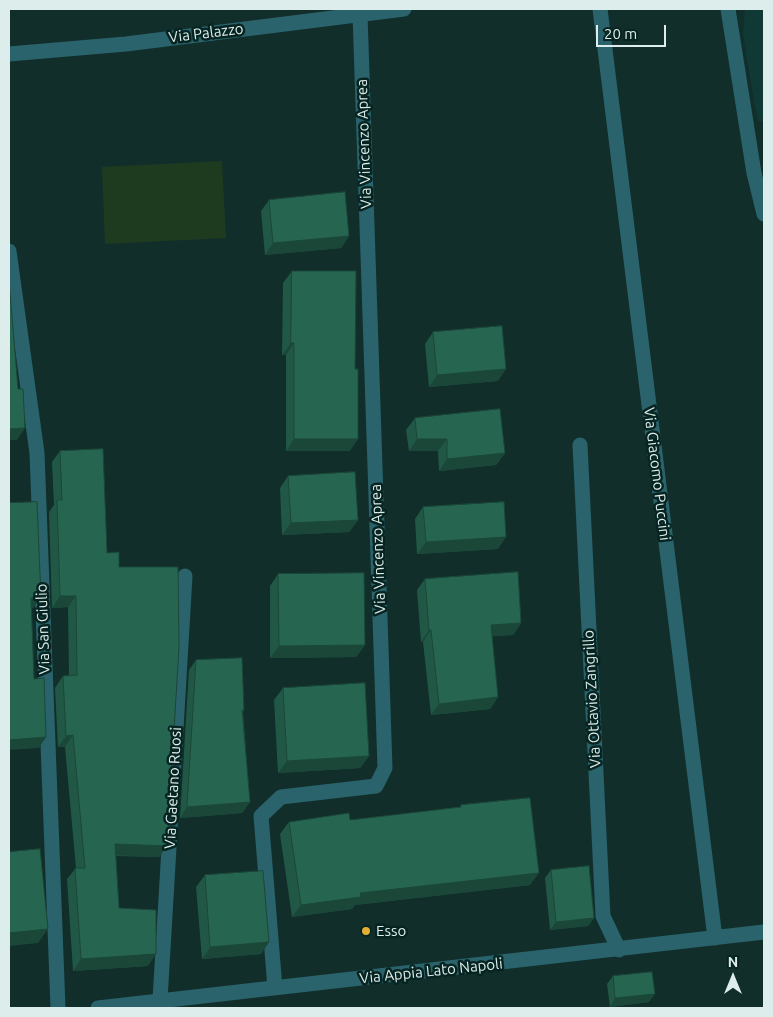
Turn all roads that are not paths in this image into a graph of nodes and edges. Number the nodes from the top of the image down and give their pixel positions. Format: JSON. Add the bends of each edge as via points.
{"nodes":[{"id":1,"x":404,"y":9,"type":"edge"},
{"id":2,"x":600,"y":9,"type":"edge"},
{"id":3,"x":728,"y":9,"type":"edge"},
{"id":4,"x":360,"y":14,"type":"junction"},
{"id":5,"x":9,"y":54,"type":"edge"},
{"id":6,"x":764,"y":214,"type":"edge"},
{"id":7,"x":9,"y":251,"type":"edge"},
{"id":8,"x":580,"y":445,"type":"dead end"},
{"id":9,"x":185,"y":576,"type":"dead end"},
{"id":10,"x":764,"y":932,"type":"edge"},
{"id":11,"x":715,"y":938,"type":"junction"},
{"id":12,"x":619,"y":950,"type":"junction"},
{"id":13,"x":275,"y":988,"type":"junction"},
{"id":14,"x":160,"y":1000,"type":"junction"},
{"id":15,"x":58,"y":1008,"type":"edge"},
{"id":16,"x":98,"y":1008,"type":"edge"}],
"edges":[{"from":1,"to":4,"type":"street","name":"Via Palazzo"},
{"from":2,"to":11,"type":"street","name":"Via Giacomo Puccini"},
{"from":3,"to":6,"type":"street","via":[[754,173]]},
{"from":4,"to":5,"type":"street","name":"Via Palazzo","via":[[126,44]]},
{"from":4,"to":13,"type":"street","name":"Via Vincenzo Aprea","via":[[385,768],[376,786],[281,797],[261,816]]},
{"from":7,"to":15,"type":"street","name":"Via San Giulio","via":[[36,453]]},
{"from":8,"to":12,"type":"street","name":"Via Ottavio Zangrillo","via":[[603,916]]},
{"from":9,"to":14,"type":"street","name":"Via Gaetano Ruosi"},
{"from":10,"to":11,"type":"street","name":"Via Appia Lato Napoli"},
{"from":11,"to":12,"type":"street","name":"Via Appia Lato Napoli"},
{"from":12,"to":13,"type":"street","name":"Via Appia Lato Napoli"},
{"from":13,"to":14,"type":"street","name":"Via Appia Lato Napoli"},
{"from":14,"to":16,"type":"street","name":"Via Appia Lato Napoli"}]}
